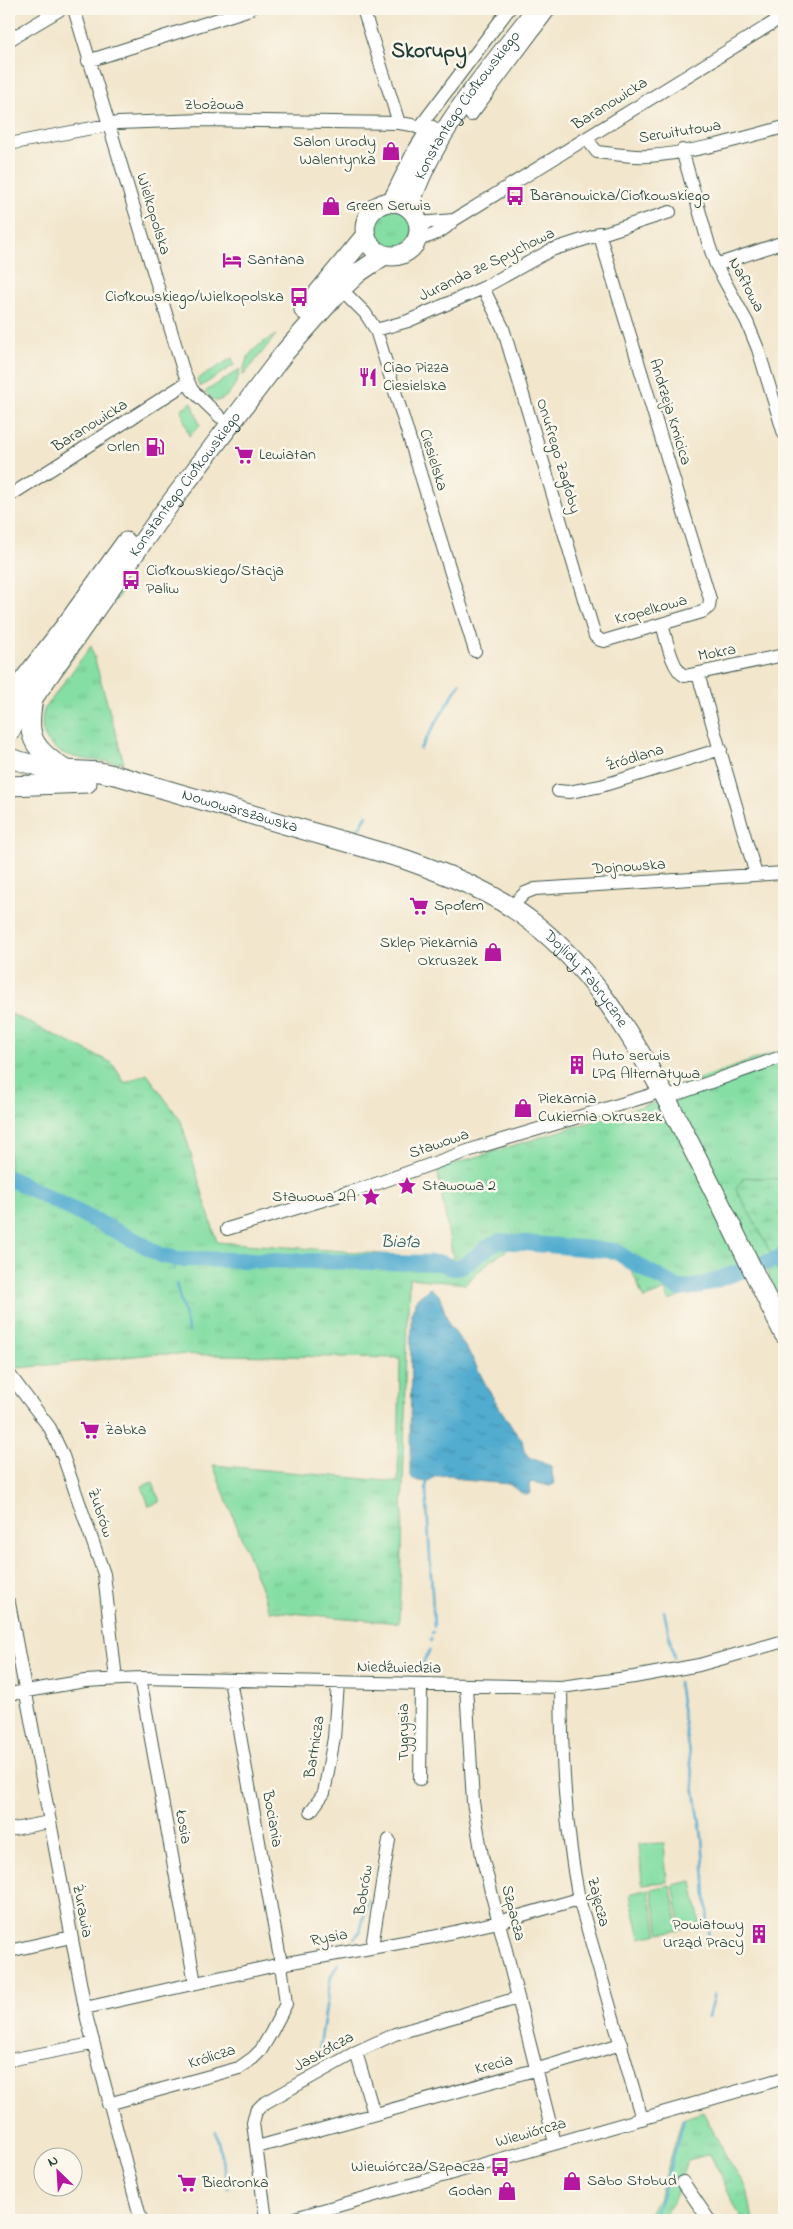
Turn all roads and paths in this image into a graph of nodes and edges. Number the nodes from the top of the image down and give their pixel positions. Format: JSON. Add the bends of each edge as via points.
{"nodes":[{"id":1,"x":61,"y":9,"type":"edge"},
{"id":2,"x":74,"y":9,"type":"edge"},
{"id":3,"x":250,"y":9,"type":"edge"},
{"id":4,"x":363,"y":9,"type":"edge"},
{"id":5,"x":508,"y":9,"type":"edge"},
{"id":6,"x":522,"y":9,"type":"edge"},
{"id":7,"x":536,"y":9,"type":"edge"},
{"id":8,"x":550,"y":9,"type":"edge"},
{"id":9,"x":784,"y":16,"type":"edge"},
{"id":10,"x":9,"y":40,"type":"edge"},
{"id":11,"x":88,"y":60,"type":"junction"},
{"id":12,"x":472,"y":115,"type":"dead end"},
{"id":13,"x":399,"y":123,"type":"junction"},
{"id":14,"x":108,"y":124,"type":"junction"},
{"id":15,"x":784,"y":127,"type":"edge"},
{"id":16,"x":586,"y":138,"type":"junction"},
{"id":17,"x":9,"y":144,"type":"edge"},
{"id":18,"x":682,"y":150,"type":"junction"},
{"id":19,"x":392,"y":202,"type":"junction"},
{"id":20,"x":670,"y":212,"type":"dead end"},
{"id":21,"x":415,"y":224,"type":"junction"},
{"id":22,"x":599,"y":233,"type":"junction"},
{"id":23,"x":365,"y":236,"type":"junction"},
{"id":24,"x":784,"y":242,"type":"edge"},
{"id":25,"x":383,"y":256,"type":"junction"},
{"id":26,"x":716,"y":265,"type":"junction"},
{"id":27,"x":483,"y":288,"type":"junction"},
{"id":28,"x":341,"y":289,"type":"junction"},
{"id":29,"x":376,"y":330,"type":"junction"},
{"id":30,"x":188,"y":382,"type":"junction"},
{"id":31,"x":220,"y":417,"type":"junction"},
{"id":32,"x":784,"y":434,"type":"edge"},
{"id":33,"x":9,"y":496,"type":"edge"},
{"id":34,"x":710,"y":599,"type":"joint"},
{"id":35,"x":662,"y":624,"type":"junction"},
{"id":36,"x":595,"y":636,"type":"joint"},
{"id":37,"x":475,"y":651,"type":"dead end"},
{"id":38,"x":784,"y":656,"type":"edge"},
{"id":39,"x":698,"y":674,"type":"junction"},
{"id":40,"x":34,"y":698,"type":"junction"},
{"id":41,"x":9,"y":700,"type":"edge"},
{"id":42,"x":9,"y":733,"type":"edge"},
{"id":43,"x":721,"y":750,"type":"junction"},
{"id":44,"x":9,"y":758,"type":"edge"},
{"id":45,"x":67,"y":770,"type":"junction"},
{"id":46,"x":138,"y":781,"type":"junction"},
{"id":47,"x":9,"y":786,"type":"edge"},
{"id":48,"x":558,"y":791,"type":"dead end"},
{"id":49,"x":342,"y":840,"type":"joint"},
{"id":50,"x":784,"y":873,"type":"edge"},
{"id":51,"x":756,"y":875,"type":"junction"},
{"id":52,"x":511,"y":907,"type":"junction"},
{"id":53,"x":784,"y":1056,"type":"edge"},
{"id":54,"x":664,"y":1094,"type":"junction"},
{"id":55,"x":227,"y":1229,"type":"dead end"},
{"id":56,"x":784,"y":1334,"type":"edge"},
{"id":57,"x":9,"y":1374,"type":"edge"},
{"id":58,"x":9,"y":1603,"type":"edge"},
{"id":59,"x":784,"y":1641,"type":"edge"},
{"id":60,"x":140,"y":1678,"type":"junction"},
{"id":61,"x":116,"y":1679,"type":"junction"},
{"id":62,"x":230,"y":1680,"type":"junction"},
{"id":63,"x":338,"y":1683,"type":"junction"},
{"id":64,"x":421,"y":1685,"type":"junction"},
{"id":65,"x":466,"y":1686,"type":"junction"},
{"id":66,"x":561,"y":1686,"type":"junction"},
{"id":67,"x":24,"y":1691,"type":"junction"},
{"id":68,"x":9,"y":1694,"type":"edge"},
{"id":69,"x":420,"y":1779,"type":"dead end"},
{"id":70,"x":311,"y":1812,"type":"dead end"},
{"id":71,"x":49,"y":1822,"type":"junction"},
{"id":72,"x":9,"y":1830,"type":"edge"},
{"id":73,"x":389,"y":1840,"type":"dead end"},
{"id":74,"x":579,"y":1899,"type":"junction"},
{"id":75,"x":498,"y":1922,"type":"junction"},
{"id":76,"x":71,"y":1937,"type":"junction"},
{"id":77,"x":372,"y":1946,"type":"junction"},
{"id":78,"x":9,"y":1951,"type":"edge"},
{"id":79,"x":281,"y":1964,"type":"junction"},
{"id":80,"x":195,"y":1982,"type":"junction"},
{"id":81,"x":518,"y":1998,"type":"junction"},
{"id":82,"x":85,"y":2008,"type":"junction"},
{"id":83,"x":92,"y":2044,"type":"junction"},
{"id":84,"x":621,"y":2044,"type":"junction"},
{"id":85,"x":356,"y":2052,"type":"junction"},
{"id":86,"x":9,"y":2060,"type":"edge"},
{"id":87,"x":538,"y":2069,"type":"junction"},
{"id":88,"x":784,"y":2078,"type":"edge"},
{"id":89,"x":108,"y":2104,"type":"junction"},
{"id":90,"x":374,"y":2114,"type":"junction"},
{"id":91,"x":642,"y":2119,"type":"junction"},
{"id":92,"x":555,"y":2143,"type":"junction"},
{"id":93,"x":257,"y":2147,"type":"junction"},
{"id":94,"x":683,"y":2182,"type":"dead end"},
{"id":95,"x":141,"y":2220,"type":"edge"},
{"id":96,"x":266,"y":2220,"type":"edge"},
{"id":97,"x":288,"y":2220,"type":"edge"},
{"id":98,"x":709,"y":2220,"type":"edge"}],
"edges":[{"from":1,"to":10,"type":"street"},
{"from":2,"to":11,"type":"street","name":"Wielkopolska"},
{"from":3,"to":11,"type":"street"},
{"from":4,"to":13,"type":"street"},
{"from":5,"to":13,"type":"street","name":"Zbożowa","via":[[419,128]]},
{"from":6,"to":19,"type":"highway","name":"Konstantego Ciołkowskiego","via":[[427,136]]},
{"from":7,"to":21,"type":"highway","name":"Konstantego Ciołkowskiego","via":[[443,136],[425,166]]},
{"from":8,"to":12,"type":"street"},
{"from":9,"to":16,"type":"street","name":"Baranowicka"},
{"from":11,"to":14,"type":"street","name":"Wielkopolska"},
{"from":13,"to":14,"type":"street","name":"Zbożowa","via":[[203,120]]},
{"from":14,"to":17,"type":"street","name":"Zbożowa"},
{"from":14,"to":30,"type":"street","name":"Wielkopolska"},
{"from":15,"to":18,"type":"street","name":"Serwitutowa"},
{"from":16,"to":18,"type":"street","name":"Serwitutowa","via":[[598,152],[640,156]]},
{"from":16,"to":21,"type":"street","name":"Baranowicka","via":[[454,220],[446,229],[432,236]]},
{"from":18,"to":26,"type":"street","name":"Naftowa"},
{"from":19,"to":21,"type":"highway","via":[[404,204]]},
{"from":19,"to":23,"type":"highway","via":[[383,203],[371,211],[365,220]]},
{"from":20,"to":22,"type":"street","name":"Juranda ze Spychowa"},
{"from":21,"to":25,"type":"highway","via":[[413,247],[400,256]]},
{"from":22,"to":27,"type":"street","name":"Juranda ze Spychowa","via":[[551,250]]},
{"from":22,"to":34,"type":"street","name":"Andrzeja Kmicica"},
{"from":23,"to":25,"type":"highway","via":[[369,245]]},
{"from":23,"to":31,"type":"highway","name":"Konstantego Ciołkowskiego"},
{"from":24,"to":26,"type":"street"},
{"from":25,"to":28,"type":"highway","name":"Konstantego Ciołkowskiego"},
{"from":26,"to":32,"type":"street","name":"Naftowa","via":[[758,349]]},
{"from":27,"to":29,"type":"street","name":"Juranda ze Spychowa","via":[[408,321]]},
{"from":27,"to":36,"type":"street","name":"Onufrego Zagłoby","via":[[503,328]]},
{"from":28,"to":29,"type":"street","name":"Ciesielska","via":[[365,313]]},
{"from":28,"to":40,"type":"highway","name":"Konstantego Ciołkowskiego","via":[[285,352],[163,513]]},
{"from":29,"to":37,"type":"street","name":"Ciesielska"},
{"from":30,"to":31,"type":"street","name":"Wielkopolska"},
{"from":30,"to":33,"type":"street","name":"Baranowicka"},
{"from":31,"to":41,"type":"highway","name":"Konstantego Ciołkowskiego"},
{"from":34,"to":35,"type":"street","name":"Kropelkowa","via":[[706,610]]},
{"from":35,"to":36,"type":"street","name":"Kropelkowa","via":[[604,641]]},
{"from":35,"to":39,"type":"street","name":"Mokra","via":[[675,668],[685,676]]},
{"from":38,"to":39,"type":"street","name":"Mokra"},
{"from":39,"to":43,"type":"street"},
{"from":40,"to":42,"type":"highway","name":"Konstantego Ciołkowskiego","via":[[19,714]]},
{"from":40,"to":45,"type":"highway","via":[[30,728],[34,743],[43,754]]},
{"from":43,"to":48,"type":"street","name":"Źródlana","via":[[601,786]]},
{"from":43,"to":51,"type":"street"},
{"from":44,"to":45,"type":"highway","name":"Nowowarszawska","via":[[48,769]]},
{"from":45,"to":46,"type":"highway","name":"Nowowarszawska","via":[[100,772]]},
{"from":46,"to":47,"type":"highway","name":"Nowowarszawska"},
{"from":46,"to":49,"type":"highway","name":"Nowowarszawska"},
{"from":49,"to":52,"type":"highway","name":"Dojlidy Fabryczne","via":[[446,874]]},
{"from":50,"to":51,"type":"street","name":"Dojnowska"},
{"from":51,"to":52,"type":"street","name":"Dojnowska","via":[[535,889],[524,893]]},
{"from":52,"to":54,"type":"highway","name":"Dojlidy Fabryczne","via":[[547,934],[602,994]]},
{"from":53,"to":54,"type":"street","name":"Stawowa"},
{"from":54,"to":55,"type":"street","name":"Stawowa","via":[[479,1147],[359,1189]]},
{"from":54,"to":56,"type":"highway","name":"Dojlidy Fabryczne"},
{"from":57,"to":61,"type":"street","name":"Żubrów","via":[[50,1428],[63,1456],[104,1574]]},
{"from":58,"to":67,"type":"street","name":"Żurawia"},
{"from":59,"to":66,"type":"street","name":"Niedźwiedzia","via":[[690,1666]]},
{"from":60,"to":61,"type":"street","name":"Niedźwiedzia"},
{"from":60,"to":62,"type":"street","name":"Niedźwiedzia"},
{"from":60,"to":80,"type":"street","name":"Łosia"},
{"from":61,"to":67,"type":"street","name":"Niedźwiedzia"},
{"from":62,"to":63,"type":"street","name":"Niedźwiedzia"},
{"from":62,"to":79,"type":"street","name":"Bociania"},
{"from":63,"to":64,"type":"street","name":"Niedźwiedzia"},
{"from":63,"to":70,"type":"street","name":"Bartnicza","via":[[335,1730],[324,1793]]},
{"from":64,"to":65,"type":"street","name":"Niedźwiedzia"},
{"from":64,"to":69,"type":"street","name":"Tygrysia"},
{"from":65,"to":66,"type":"street","name":"Niedźwiedzia"},
{"from":65,"to":75,"type":"street","name":"Szpacza","via":[[473,1802]]},
{"from":66,"to":74,"type":"street","name":"Zajęcza","via":[[566,1810]]},
{"from":67,"to":68,"type":"street","name":"Niedźwiedzia"},
{"from":67,"to":71,"type":"street","name":"Żurawia"},
{"from":71,"to":72,"type":"street"},
{"from":71,"to":76,"type":"street","name":"Żurawia"},
{"from":73,"to":77,"type":"street","name":"Bobrów"},
{"from":74,"to":75,"type":"street","name":"Rysia"},
{"from":74,"to":84,"type":"street","name":"Zajęcza"},
{"from":75,"to":77,"type":"street","name":"Rysia"},
{"from":75,"to":81,"type":"street","name":"Szpacza"},
{"from":76,"to":78,"type":"street"},
{"from":76,"to":82,"type":"street","name":"Żurawia"},
{"from":77,"to":79,"type":"street","name":"Rysia"},
{"from":79,"to":80,"type":"street","name":"Rysia"},
{"from":79,"to":89,"type":"street","name":"Królicza","via":[[286,2004],[266,2042],[253,2058],[239,2068]]},
{"from":80,"to":82,"type":"street","name":"Rysia"},
{"from":81,"to":85,"type":"street","name":"Jaskółcza","via":[[395,2034]]},
{"from":81,"to":87,"type":"street","name":"Szpacza"},
{"from":82,"to":83,"type":"street","name":"Żurawia"},
{"from":83,"to":86,"type":"street"},
{"from":83,"to":89,"type":"street","name":"Żurawia"},
{"from":84,"to":87,"type":"street","name":"Krecia"},
{"from":84,"to":91,"type":"street","name":"Zajęcza"},
{"from":85,"to":90,"type":"street"},
{"from":85,"to":93,"type":"street","name":"Jaskółcza","via":[[263,2104],[253,2123]]},
{"from":87,"to":90,"type":"street","name":"Krecia"},
{"from":87,"to":92,"type":"street","name":"Szpacza"},
{"from":88,"to":91,"type":"street","name":"Wiewiórcza"},
{"from":89,"to":95,"type":"street","name":"Żurawia"},
{"from":90,"to":93,"type":"street","name":"Krecia"},
{"from":91,"to":92,"type":"street","name":"Wiewiórcza"},
{"from":92,"to":97,"type":"street","name":"Wiewiórcza"},
{"from":93,"to":96,"type":"street","name":"Jaskółcza"},
{"from":94,"to":98,"type":"street"}]}
